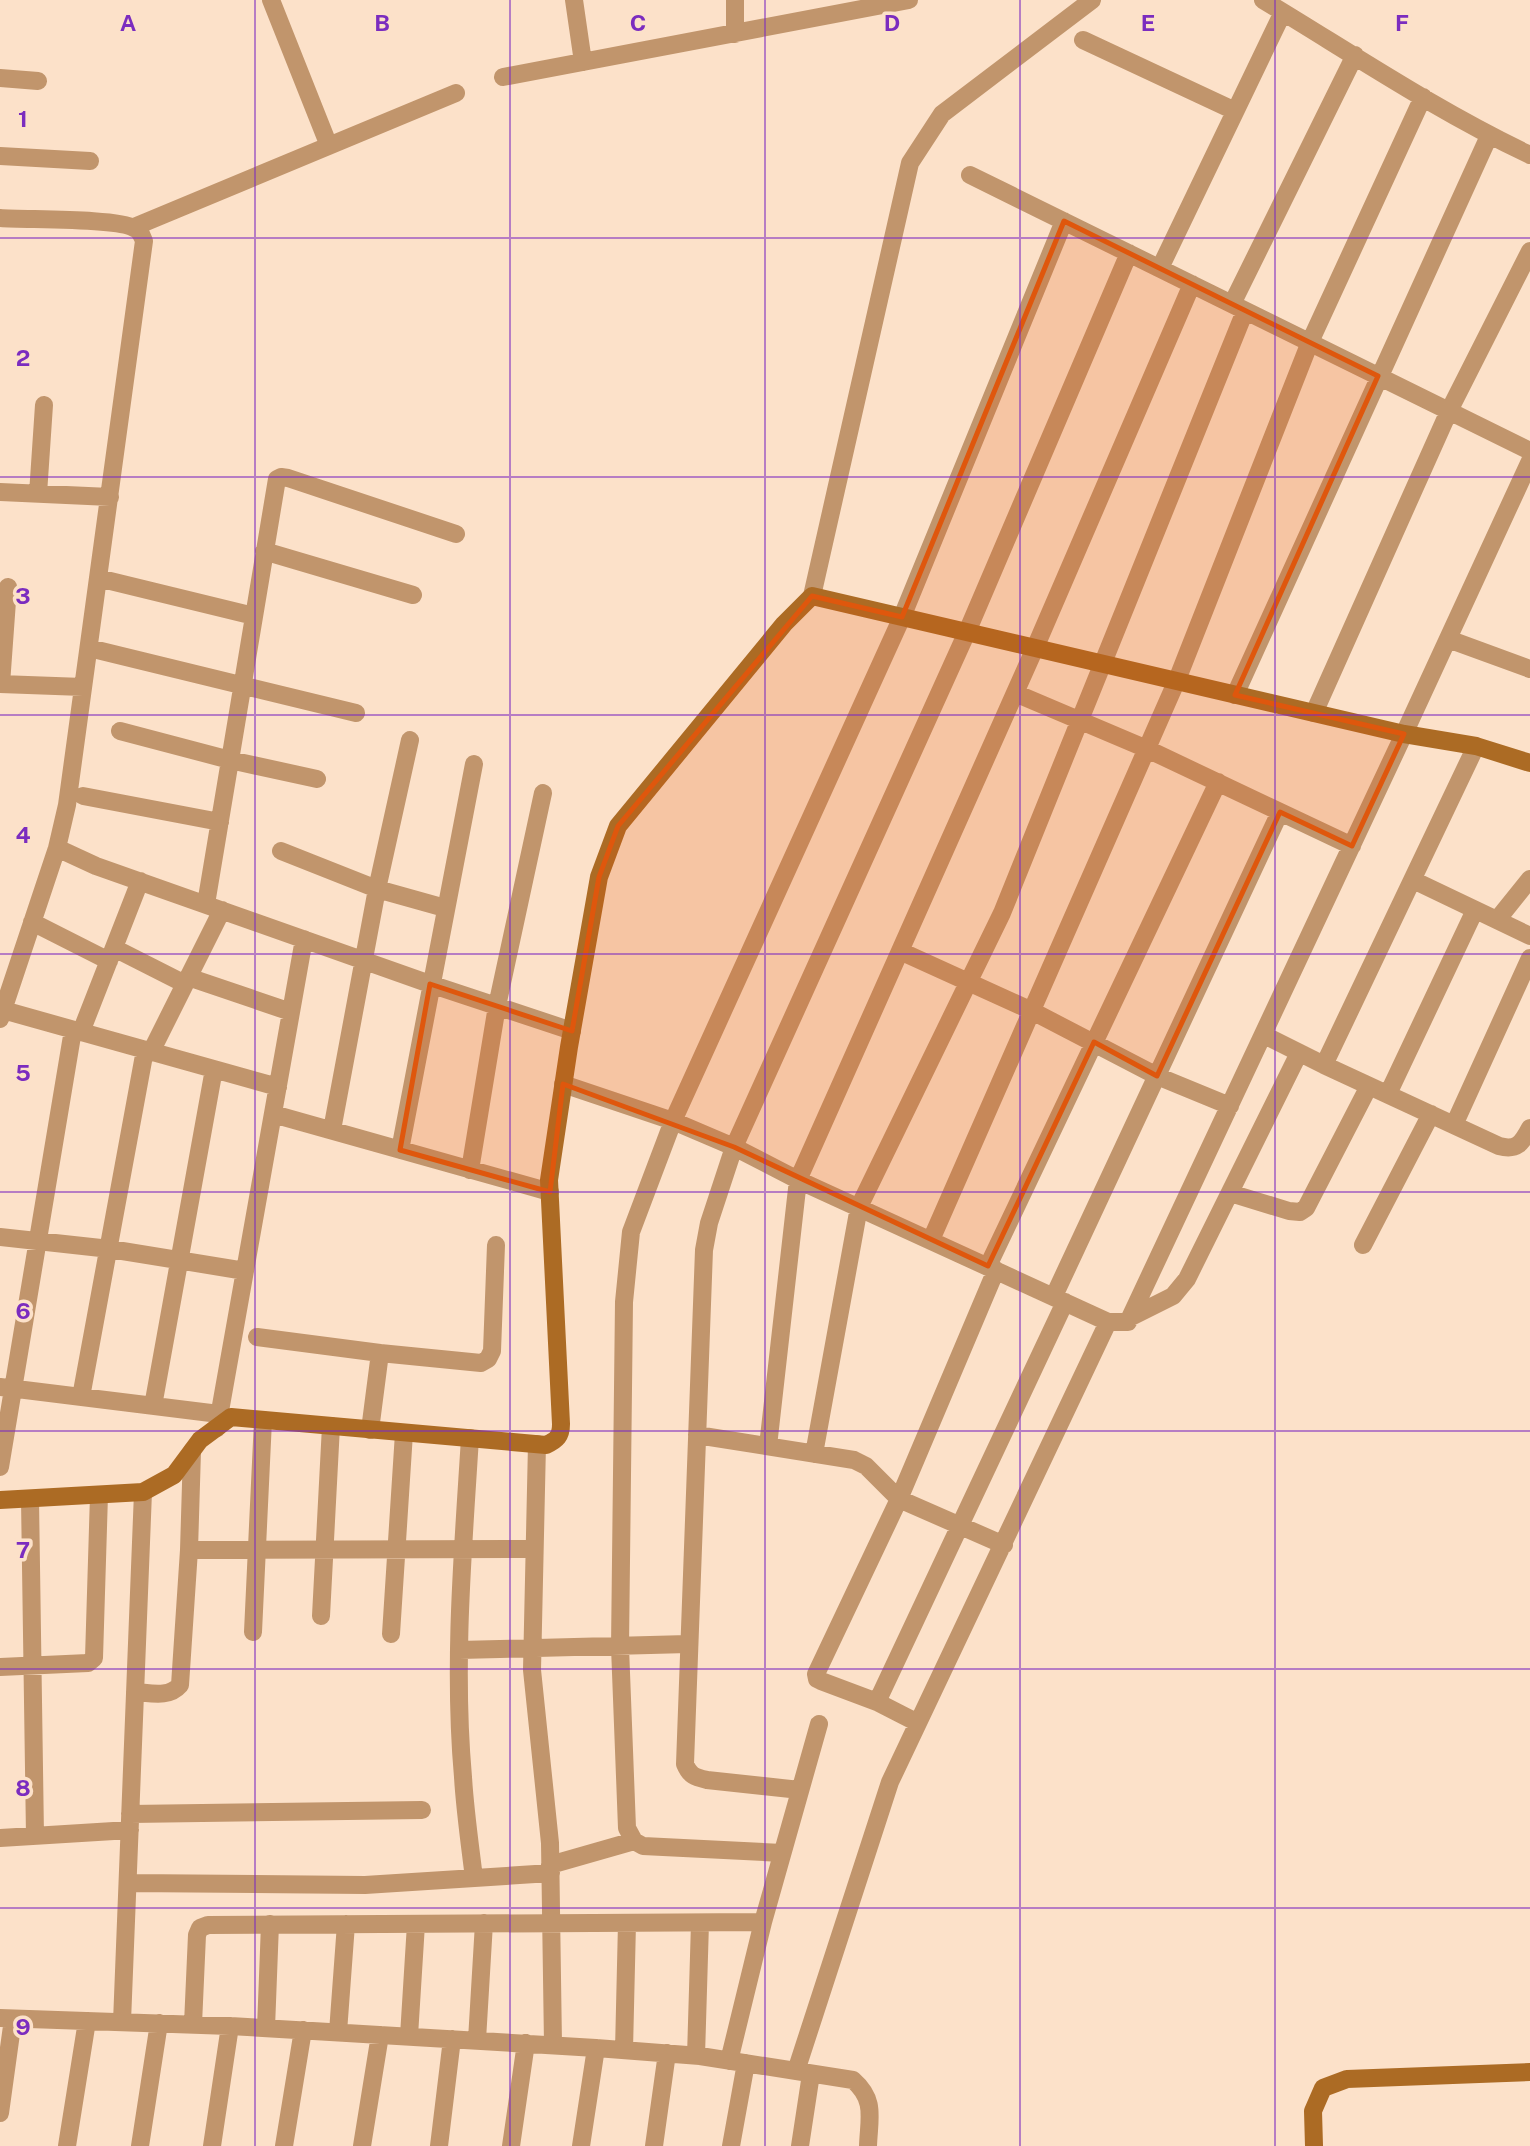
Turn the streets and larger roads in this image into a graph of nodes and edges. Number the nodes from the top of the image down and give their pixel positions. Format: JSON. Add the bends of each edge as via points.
{"nodes":[{"id":1,"x":271,"y":0,"type":"edge"},
{"id":2,"x":574,"y":0,"type":"edge"},
{"id":3,"x":735,"y":0,"type":"edge"},
{"id":4,"x":909,"y":0,"type":"edge"},
{"id":5,"x":1092,"y":0,"type":"edge"},
{"id":6,"x":1263,"y":0,"type":"edge"},
{"id":7,"x":1283,"y":12,"type":"junction"},
{"id":8,"x":735,"y":34,"type":"junction"},
{"id":9,"x":1083,"y":40,"type":"dead end"},
{"id":10,"x":1355,"y":55,"type":"junction"},
{"id":11,"x":583,"y":62,"type":"junction"},
{"id":12,"x":503,"y":77,"type":"dead end"},
{"id":13,"x":0,"y":78,"type":"edge"},
{"id":14,"x":38,"y":81,"type":"dead end"},
{"id":15,"x":456,"y":93,"type":"dead end"},
{"id":16,"x":1423,"y":97,"type":"junction"},
{"id":17,"x":1235,"y":111,"type":"junction"},
{"id":18,"x":1489,"y":136,"type":"junction"},
{"id":19,"x":329,"y":146,"type":"junction"},
{"id":20,"x":1530,"y":155,"type":"edge"},
{"id":21,"x":0,"y":156,"type":"edge"},
{"id":22,"x":90,"y":161,"type":"dead end"},
{"id":23,"x":970,"y":175,"type":"dead end"},
{"id":24,"x":0,"y":218,"type":"edge"},
{"id":25,"x":1064,"y":221,"type":"junction"},
{"id":26,"x":134,"y":227,"type":"junction"},
{"id":27,"x":1530,"y":251,"type":"edge"},
{"id":28,"x":1129,"y":253,"type":"junction"},
{"id":29,"x":1160,"y":268,"type":"junction"},
{"id":30,"x":1192,"y":284,"type":"junction"},
{"id":31,"x":1238,"y":307,"type":"junction"},
{"id":32,"x":1310,"y":342,"type":"junction"},
{"id":33,"x":1378,"y":376,"type":"junction"},
{"id":34,"x":44,"y":405,"type":"dead end"},
{"id":35,"x":1449,"y":411,"type":"junction"},
{"id":36,"x":1530,"y":451,"type":"edge"},
{"id":37,"x":1530,"y":461,"type":"edge"},
{"id":38,"x":0,"y":492,"type":"edge"},
{"id":39,"x":38,"y":494,"type":"junction"},
{"id":40,"x":110,"y":497,"type":"junction"},
{"id":41,"x":456,"y":534,"type":"dead end"},
{"id":42,"x":264,"y":551,"type":"junction"},
{"id":43,"x":98,"y":578,"type":"junction"},
{"id":44,"x":8,"y":587,"type":"dead end"},
{"id":45,"x":413,"y":595,"type":"dead end"},
{"id":46,"x":812,"y":596,"type":"junction"},
{"id":47,"x":254,"y":616,"type":"junction"},
{"id":48,"x":902,"y":617,"type":"junction"},
{"id":49,"x":967,"y":632,"type":"junction"},
{"id":50,"x":1448,"y":639,"type":"junction"},
{"id":51,"x":89,"y":648,"type":"junction"},
{"id":52,"x":1035,"y":648,"type":"junction"},
{"id":53,"x":1103,"y":664,"type":"junction"},
{"id":54,"x":1530,"y":668,"type":"edge"},
{"id":55,"x":1177,"y":681,"type":"junction"},
{"id":56,"x":1,"y":684,"type":"edge"},
{"id":57,"x":243,"y":685,"type":"junction"},
{"id":58,"x":83,"y":687,"type":"junction"},
{"id":59,"x":1015,"y":693,"type":"junction"},
{"id":60,"x":1234,"y":695,"type":"junction"},
{"id":61,"x":356,"y":713,"type":"dead end"},
{"id":62,"x":1314,"y":713,"type":"junction"},
{"id":63,"x":1079,"y":722,"type":"junction"},
{"id":64,"x":120,"y":731,"type":"dead end"},
{"id":65,"x":1404,"y":734,"type":"junction"},
{"id":66,"x":410,"y":740,"type":"dead end"},
{"id":67,"x":1476,"y":746,"type":"junction"},
{"id":68,"x":1147,"y":749,"type":"junction"},
{"id":69,"x":230,"y":760,"type":"junction"},
{"id":70,"x":1530,"y":763,"type":"edge"},
{"id":71,"x":474,"y":764,"type":"dead end"},
{"id":72,"x":317,"y":779,"type":"dead end"},
{"id":73,"x":1218,"y":782,"type":"junction"},
{"id":74,"x":543,"y":793,"type":"dead end"},
{"id":75,"x":83,"y":796,"type":"dead end"},
{"id":76,"x":1280,"y":812,"type":"junction"},
{"id":77,"x":220,"y":822,"type":"junction"},
{"id":78,"x":1352,"y":846,"type":"junction"},
{"id":79,"x":57,"y":848,"type":"junction"},
{"id":80,"x":281,"y":851,"type":"dead end"},
{"id":81,"x":1530,"y":879,"type":"edge"},
{"id":82,"x":1413,"y":880,"type":"junction"},
{"id":83,"x":140,"y":881,"type":"junction"},
{"id":84,"x":377,"y":888,"type":"junction"},
{"id":85,"x":214,"y":907,"type":"junction"},
{"id":86,"x":445,"y":908,"type":"junction"},
{"id":87,"x":1475,"y":910,"type":"junction"},
{"id":88,"x":1497,"y":920,"type":"junction"},
{"id":89,"x":32,"y":922,"type":"junction"},
{"id":90,"x":1530,"y":936,"type":"edge"},
{"id":91,"x":304,"y":939,"type":"junction"},
{"id":92,"x":900,"y":951,"type":"junction"},
{"id":93,"x":111,"y":954,"type":"junction"},
{"id":94,"x":1530,"y":958,"type":"edge"},
{"id":95,"x":363,"y":960,"type":"junction"},
{"id":96,"x":187,"y":980,"type":"junction"},
{"id":97,"x":968,"y":983,"type":"junction"},
{"id":98,"x":430,"y":984,"type":"junction"},
{"id":99,"x":497,"y":1006,"type":"junction"},
{"id":100,"x":1032,"y":1011,"type":"junction"},
{"id":101,"x":292,"y":1012,"type":"junction"},
{"id":102,"x":1,"y":1014,"type":"edge"},
{"id":103,"x":77,"y":1031,"type":"junction"},
{"id":104,"x":572,"y":1031,"type":"junction"},
{"id":105,"x":1264,"y":1035,"type":"junction"},
{"id":106,"x":1094,"y":1042,"type":"junction"},
{"id":107,"x":148,"y":1051,"type":"junction"},
{"id":108,"x":1299,"y":1053,"type":"junction"},
{"id":109,"x":1324,"y":1065,"type":"junction"},
{"id":110,"x":214,"y":1069,"type":"junction"},
{"id":111,"x":1157,"y":1076,"type":"junction"},
{"id":112,"x":564,"y":1084,"type":"junction"},
{"id":113,"x":1369,"y":1086,"type":"junction"},
{"id":114,"x":278,"y":1087,"type":"junction"},
{"id":115,"x":1388,"y":1094,"type":"junction"},
{"id":116,"x":1230,"y":1106,"type":"junction"},
{"id":117,"x":273,"y":1114,"type":"junction"},
{"id":118,"x":1431,"y":1114,"type":"junction"},
{"id":119,"x":673,"y":1121,"type":"junction"},
{"id":120,"x":1454,"y":1125,"type":"junction"},
{"id":121,"x":1530,"y":1128,"type":"edge"},
{"id":122,"x":332,"y":1130,"type":"junction"},
{"id":123,"x":734,"y":1147,"type":"junction"},
{"id":124,"x":400,"y":1150,"type":"junction"},
{"id":125,"x":470,"y":1170,"type":"junction"},
{"id":126,"x":797,"y":1180,"type":"junction"},
{"id":127,"x":550,"y":1192,"type":"junction"},
{"id":128,"x":1230,"y":1194,"type":"junction"},
{"id":129,"x":859,"y":1207,"type":"junction"},
{"id":130,"x":0,"y":1237,"type":"edge"},
{"id":131,"x":930,"y":1240,"type":"junction"},
{"id":132,"x":37,"y":1242,"type":"junction"},
{"id":133,"x":496,"y":1245,"type":"dead end"},
{"id":134,"x":1363,"y":1245,"type":"dead end"},
{"id":135,"x":110,"y":1249,"type":"junction"},
{"id":136,"x":179,"y":1260,"type":"junction"},
{"id":137,"x":992,"y":1268,"type":"junction"},
{"id":138,"x":245,"y":1271,"type":"junction"},
{"id":139,"x":1060,"y":1299,"type":"junction"},
{"id":140,"x":1131,"y":1317,"type":"junction"},
{"id":141,"x":1108,"y":1322,"type":"junction"},
{"id":142,"x":257,"y":1337,"type":"dead end"},
{"id":143,"x":380,"y":1353,"type":"junction"},
{"id":144,"x":6,"y":1388,"type":"edge"},
{"id":145,"x":81,"y":1397,"type":"junction"},
{"id":146,"x":153,"y":1406,"type":"junction"},
{"id":147,"x":262,"y":1420,"type":"junction"},
{"id":148,"x":218,"y":1421,"type":"junction"},
{"id":149,"x":331,"y":1426,"type":"junction"},
{"id":150,"x":370,"y":1430,"type":"junction"},
{"id":151,"x":404,"y":1433,"type":"junction"},
{"id":152,"x":697,"y":1435,"type":"junction"},
{"id":153,"x":470,"y":1438,"type":"junction"},
{"id":154,"x":537,"y":1444,"type":"junction"},
{"id":155,"x":768,"y":1446,"type":"junction"},
{"id":156,"x":192,"y":1451,"type":"junction"},
{"id":157,"x":814,"y":1454,"type":"junction"},
{"id":158,"x":0,"y":1467,"type":"edge"},
{"id":159,"x":143,"y":1492,"type":"junction"},
{"id":160,"x":99,"y":1495,"type":"junction"},
{"id":161,"x":30,"y":1499,"type":"junction"},
{"id":162,"x":898,"y":1499,"type":"junction"},
{"id":163,"x":0,"y":1500,"type":"edge"},
{"id":164,"x":958,"y":1525,"type":"junction"},
{"id":165,"x":1004,"y":1545,"type":"junction"},
{"id":166,"x":258,"y":1549,"type":"junction"},
{"id":167,"x":324,"y":1549,"type":"junction"},
{"id":168,"x":396,"y":1549,"type":"junction"},
{"id":169,"x":463,"y":1549,"type":"junction"},
{"id":170,"x":534,"y":1549,"type":"junction"},
{"id":171,"x":189,"y":1550,"type":"junction"},
{"id":172,"x":321,"y":1616,"type":"dead end"},
{"id":173,"x":253,"y":1632,"type":"dead end"},
{"id":174,"x":391,"y":1634,"type":"dead end"},
{"id":175,"x":688,"y":1644,"type":"junction"},
{"id":176,"x":620,"y":1647,"type":"junction"},
{"id":177,"x":533,"y":1649,"type":"junction"},
{"id":178,"x":460,"y":1650,"type":"junction"},
{"id":179,"x":32,"y":1665,"type":"junction"},
{"id":180,"x":0,"y":1667,"type":"edge"},
{"id":181,"x":135,"y":1692,"type":"junction"},
{"id":182,"x":877,"y":1702,"type":"junction"},
{"id":183,"x":918,"y":1723,"type":"junction"},
{"id":184,"x":819,"y":1724,"type":"dead end"},
{"id":185,"x":800,"y":1790,"type":"junction"},
{"id":186,"x":422,"y":1810,"type":"dead end"},
{"id":187,"x":130,"y":1822,"type":"junction"},
{"id":188,"x":35,"y":1836,"type":"junction"},
{"id":189,"x":0,"y":1838,"type":"edge"},
{"id":190,"x":634,"y":1840,"type":"junction"},
{"id":191,"x":782,"y":1853,"type":"junction"},
{"id":192,"x":551,"y":1869,"type":"junction"},
{"id":193,"x":474,"y":1878,"type":"junction"},
{"id":194,"x":128,"y":1883,"type":"junction"},
{"id":195,"x":763,"y":1922,"type":"junction"},
{"id":196,"x":484,"y":1923,"type":"junction"},
{"id":197,"x":551,"y":1923,"type":"junction"},
{"id":198,"x":627,"y":1923,"type":"junction"},
{"id":199,"x":700,"y":1923,"type":"junction"},
{"id":200,"x":270,"y":1924,"type":"junction"},
{"id":201,"x":346,"y":1924,"type":"junction"},
{"id":202,"x":416,"y":1924,"type":"junction"},
{"id":203,"x":7,"y":2018,"type":"edge"},
{"id":204,"x":87,"y":2021,"type":"junction"},
{"id":205,"x":122,"y":2022,"type":"junction"},
{"id":206,"x":159,"y":2023,"type":"junction"},
{"id":207,"x":193,"y":2024,"type":"junction"},
{"id":208,"x":230,"y":2026,"type":"junction"},
{"id":209,"x":266,"y":2028,"type":"junction"},
{"id":210,"x":303,"y":2030,"type":"junction"},
{"id":211,"x":338,"y":2032,"type":"junction"},
{"id":212,"x":380,"y":2035,"type":"junction"},
{"id":213,"x":409,"y":2036,"type":"junction"},
{"id":214,"x":452,"y":2039,"type":"junction"},
{"id":215,"x":477,"y":2040,"type":"junction"},
{"id":216,"x":527,"y":2043,"type":"junction"},
{"id":217,"x":553,"y":2044,"type":"junction"},
{"id":218,"x":596,"y":2048,"type":"junction"},
{"id":219,"x":624,"y":2050,"type":"junction"},
{"id":220,"x":667,"y":2053,"type":"junction"},
{"id":221,"x":696,"y":2056,"type":"junction"},
{"id":222,"x":737,"y":2062,"type":"junction"},
{"id":223,"x":1530,"y":2072,"type":"edge"},
{"id":224,"x":804,"y":2073,"type":"junction"},
{"id":225,"x":0,"y":2113,"type":"edge"},
{"id":226,"x":67,"y":2146,"type":"edge"},
{"id":227,"x":140,"y":2146,"type":"edge"},
{"id":228,"x":212,"y":2146,"type":"edge"},
{"id":229,"x":285,"y":2146,"type":"edge"},
{"id":230,"x":362,"y":2146,"type":"edge"},
{"id":231,"x":439,"y":2146,"type":"edge"},
{"id":232,"x":511,"y":2146,"type":"edge"},
{"id":233,"x":581,"y":2146,"type":"edge"},
{"id":234,"x":654,"y":2146,"type":"edge"},
{"id":235,"x":731,"y":2146,"type":"edge"},
{"id":236,"x":800,"y":2146,"type":"edge"},
{"id":237,"x":867,"y":2146,"type":"edge"},
{"id":238,"x":1314,"y":2146,"type":"edge"}],
"edges":[{"from":1,"to":19,"type":"street"},
{"from":2,"to":11,"type":"street"},
{"from":3,"to":8,"type":"street"},
{"from":4,"to":8,"type":"street"},
{"from":5,"to":46,"type":"street","via":[[942,114],[910,163]]},
{"from":6,"to":7,"type":"street"},
{"from":7,"to":10,"type":"street"},
{"from":7,"to":17,"type":"street"},
{"from":8,"to":11,"type":"street"},
{"from":9,"to":17,"type":"street"},
{"from":10,"to":16,"type":"street"},
{"from":10,"to":31,"type":"street"},
{"from":11,"to":12,"type":"street"},
{"from":13,"to":14,"type":"street"},
{"from":15,"to":19,"type":"street"},
{"from":16,"to":18,"type":"street"},
{"from":16,"to":32,"type":"street"},
{"from":17,"to":29,"type":"street"},
{"from":18,"to":20,"type":"street"},
{"from":18,"to":33,"type":"street"},
{"from":19,"to":26,"type":"street"},
{"from":21,"to":22,"type":"street"},
{"from":23,"to":25,"type":"street"},
{"from":24,"to":26,"type":"street"},
{"from":25,"to":28,"type":"street"},
{"from":25,"to":48,"type":"street"},
{"from":26,"to":40,"type":"street","via":[[144,241]]},
{"from":27,"to":35,"type":"street"},
{"from":28,"to":29,"type":"street"},
{"from":28,"to":49,"type":"street"},
{"from":29,"to":30,"type":"street"},
{"from":30,"to":31,"type":"street"},
{"from":30,"to":52,"type":"street"},
{"from":31,"to":32,"type":"street"},
{"from":31,"to":53,"type":"street"},
{"from":32,"to":33,"type":"street"},
{"from":32,"to":55,"type":"street"},
{"from":33,"to":35,"type":"street"},
{"from":33,"to":60,"type":"street"},
{"from":34,"to":39,"type":"street"},
{"from":35,"to":36,"type":"street"},
{"from":35,"to":62,"type":"street"},
{"from":37,"to":50,"type":"street"},
{"from":38,"to":39,"type":"street"},
{"from":39,"to":40,"type":"street"},
{"from":40,"to":43,"type":"street"},
{"from":41,"to":42,"type":"street","via":[[281,477],[274,484]]},
{"from":42,"to":45,"type":"street"},
{"from":42,"to":47,"type":"street"},
{"from":43,"to":47,"type":"street"},
{"from":43,"to":51,"type":"street"},
{"from":44,"to":56,"type":"street"},
{"from":46,"to":48,"type":"street"},
{"from":46,"to":104,"type":"street","via":[[618,826],[599,877]]},
{"from":47,"to":57,"type":"street"},
{"from":48,"to":49,"type":"street"},
{"from":48,"to":119,"type":"street"},
{"from":49,"to":52,"type":"street"},
{"from":49,"to":123,"type":"street"},
{"from":50,"to":54,"type":"street"},
{"from":50,"to":65,"type":"street"},
{"from":51,"to":57,"type":"street"},
{"from":51,"to":58,"type":"street"},
{"from":52,"to":53,"type":"street"},
{"from":52,"to":59,"type":"street"},
{"from":53,"to":55,"type":"street"},
{"from":53,"to":63,"type":"street"},
{"from":55,"to":60,"type":"street"},
{"from":55,"to":68,"type":"street"},
{"from":56,"to":58,"type":"street"},
{"from":57,"to":61,"type":"street"},
{"from":57,"to":69,"type":"street"},
{"from":58,"to":79,"type":"street"},
{"from":59,"to":63,"type":"street"},
{"from":59,"to":92,"type":"street"},
{"from":60,"to":62,"type":"street"},
{"from":62,"to":65,"type":"street"},
{"from":63,"to":68,"type":"street"},
{"from":63,"to":97,"type":"street","via":[[1002,913]]},
{"from":64,"to":69,"type":"street"},
{"from":65,"to":67,"type":"street"},
{"from":65,"to":78,"type":"street"},
{"from":66,"to":84,"type":"street"},
{"from":67,"to":70,"type":"street"},
{"from":67,"to":82,"type":"street"},
{"from":68,"to":73,"type":"street"},
{"from":68,"to":100,"type":"street"},
{"from":69,"to":72,"type":"street"},
{"from":69,"to":77,"type":"street"},
{"from":71,"to":86,"type":"street"},
{"from":73,"to":76,"type":"street"},
{"from":73,"to":106,"type":"street"},
{"from":74,"to":99,"type":"street"},
{"from":75,"to":77,"type":"street"},
{"from":76,"to":78,"type":"street"},
{"from":76,"to":111,"type":"street"},
{"from":77,"to":85,"type":"street"},
{"from":78,"to":105,"type":"street"},
{"from":79,"to":83,"type":"street"},
{"from":79,"to":89,"type":"street"},
{"from":80,"to":84,"type":"street"},
{"from":81,"to":88,"type":"street"},
{"from":82,"to":87,"type":"street"},
{"from":82,"to":109,"type":"street"},
{"from":83,"to":85,"type":"street"},
{"from":83,"to":93,"type":"street"},
{"from":84,"to":86,"type":"street"},
{"from":84,"to":95,"type":"street"},
{"from":85,"to":91,"type":"street"},
{"from":85,"to":96,"type":"street"},
{"from":86,"to":98,"type":"street"},
{"from":87,"to":88,"type":"street"},
{"from":87,"to":115,"type":"street"},
{"from":88,"to":90,"type":"street"},
{"from":89,"to":93,"type":"street"},
{"from":89,"to":102,"type":"street"},
{"from":91,"to":95,"type":"street"},
{"from":91,"to":101,"type":"street"},
{"from":92,"to":97,"type":"street"},
{"from":92,"to":126,"type":"street"},
{"from":93,"to":96,"type":"street"},
{"from":93,"to":103,"type":"street"},
{"from":94,"to":120,"type":"street"},
{"from":95,"to":98,"type":"street"},
{"from":95,"to":122,"type":"street"},
{"from":96,"to":101,"type":"street"},
{"from":96,"to":107,"type":"street"},
{"from":97,"to":100,"type":"street"},
{"from":97,"to":129,"type":"street"},
{"from":98,"to":99,"type":"street"},
{"from":98,"to":124,"type":"street"},
{"from":99,"to":104,"type":"street"},
{"from":99,"to":125,"type":"street"},
{"from":100,"to":106,"type":"street"},
{"from":100,"to":131,"type":"street"},
{"from":101,"to":114,"type":"street"},
{"from":102,"to":103,"type":"street"},
{"from":103,"to":107,"type":"street"},
{"from":103,"to":132,"type":"street"},
{"from":104,"to":112,"type":"street"},
{"from":105,"to":108,"type":"street"},
{"from":105,"to":116,"type":"street"},
{"from":106,"to":111,"type":"street"},
{"from":106,"to":137,"type":"street"},
{"from":107,"to":110,"type":"street"},
{"from":107,"to":135,"type":"street"},
{"from":108,"to":109,"type":"street"},
{"from":108,"to":128,"type":"street"},
{"from":109,"to":113,"type":"street"},
{"from":110,"to":114,"type":"street"},
{"from":110,"to":136,"type":"street"},
{"from":111,"to":116,"type":"street"},
{"from":111,"to":139,"type":"street"},
{"from":112,"to":119,"type":"street"},
{"from":112,"to":127,"type":"street"},
{"from":113,"to":115,"type":"street"},
{"from":113,"to":128,"type":"street","via":[[1306,1208],[1289,1211]]},
{"from":114,"to":117,"type":"street"},
{"from":115,"to":118,"type":"street"},
{"from":116,"to":140,"type":"street"},
{"from":117,"to":122,"type":"street"},
{"from":117,"to":138,"type":"street"},
{"from":118,"to":120,"type":"street"},
{"from":118,"to":134,"type":"street"},
{"from":119,"to":123,"type":"street"},
{"from":119,"to":176,"type":"street","via":[[631,1232],[624,1302]]},
{"from":120,"to":121,"type":"street","via":[[1507,1148],[1522,1144]]},
{"from":122,"to":124,"type":"street"},
{"from":123,"to":126,"type":"street"},
{"from":123,"to":152,"type":"street","via":[[704,1250]]},
{"from":124,"to":125,"type":"street"},
{"from":125,"to":127,"type":"street"},
{"from":126,"to":129,"type":"street"},
{"from":126,"to":155,"type":"street"},
{"from":127,"to":154,"type":"street","via":[[561,1433],[546,1446]]},
{"from":128,"to":140,"type":"street","via":[[1182,1288]]},
{"from":129,"to":131,"type":"street"},
{"from":129,"to":157,"type":"street"},
{"from":130,"to":132,"type":"street"},
{"from":131,"to":137,"type":"street"},
{"from":132,"to":135,"type":"street"},
{"from":132,"to":144,"type":"street"},
{"from":133,"to":143,"type":"street","via":[[488,1359],[481,1363]]},
{"from":135,"to":136,"type":"street"},
{"from":135,"to":145,"type":"street"},
{"from":136,"to":138,"type":"street"},
{"from":136,"to":146,"type":"street"},
{"from":137,"to":139,"type":"street"},
{"from":137,"to":162,"type":"street"},
{"from":138,"to":148,"type":"street"},
{"from":139,"to":141,"type":"street"},
{"from":139,"to":164,"type":"street"},
{"from":140,"to":141,"type":"street","via":[[1128,1322]]},
{"from":141,"to":165,"type":"street"},
{"from":142,"to":143,"type":"street"},
{"from":143,"to":150,"type":"street"},
{"from":144,"to":145,"type":"street"},
{"from":144,"to":158,"type":"street"},
{"from":145,"to":146,"type":"street"},
{"from":146,"to":148,"type":"street"},
{"from":147,"to":148,"type":"street","via":[[231,1417]]},
{"from":147,"to":149,"type":"street"},
{"from":147,"to":166,"type":"street"},
{"from":148,"to":156,"type":"street"},
{"from":149,"to":150,"type":"street"},
{"from":149,"to":167,"type":"street"},
{"from":150,"to":151,"type":"street"},
{"from":151,"to":153,"type":"street"},
{"from":151,"to":168,"type":"street"},
{"from":152,"to":155,"type":"street"},
{"from":152,"to":175,"type":"street"},
{"from":153,"to":154,"type":"street"},
{"from":153,"to":169,"type":"street"},
{"from":154,"to":170,"type":"street"},
{"from":155,"to":157,"type":"street"},
{"from":156,"to":159,"type":"street","via":[[174,1475]]},
{"from":156,"to":171,"type":"street"},
{"from":157,"to":162,"type":"street","via":[[861,1463]]},
{"from":159,"to":160,"type":"street"},
{"from":159,"to":181,"type":"street"},
{"from":160,"to":161,"type":"street"},
{"from":160,"to":179,"type":"street","via":[[94,1658],[88,1663]]},
{"from":161,"to":163,"type":"street"},
{"from":161,"to":179,"type":"street"},
{"from":162,"to":164,"type":"street"},
{"from":162,"to":182,"type":"street","via":[[816,1674],[821,1681]]},
{"from":164,"to":165,"type":"street"},
{"from":164,"to":182,"type":"street"},
{"from":165,"to":183,"type":"street"},
{"from":166,"to":167,"type":"street"},
{"from":166,"to":171,"type":"street"},
{"from":166,"to":173,"type":"street"},
{"from":167,"to":168,"type":"street"},
{"from":167,"to":172,"type":"street"},
{"from":168,"to":169,"type":"street"},
{"from":168,"to":174,"type":"street"},
{"from":169,"to":170,"type":"street"},
{"from":169,"to":178,"type":"street"},
{"from":170,"to":177,"type":"street"},
{"from":171,"to":181,"type":"street","via":[[180,1685],[168,1694]]},
{"from":175,"to":176,"type":"street"},
{"from":175,"to":185,"type":"street","via":[[688,1773],[707,1780]]},
{"from":176,"to":177,"type":"street"},
{"from":176,"to":190,"type":"street","via":[[627,1828]]},
{"from":177,"to":178,"type":"street"},
{"from":177,"to":192,"type":"street"},
{"from":178,"to":193,"type":"street","via":[[463,1776]]},
{"from":179,"to":180,"type":"street"},
{"from":179,"to":188,"type":"street"},
{"from":181,"to":187,"type":"street"},
{"from":182,"to":183,"type":"street"},
{"from":183,"to":224,"type":"street","via":[[890,1782]]},
{"from":184,"to":185,"type":"street"},
{"from":185,"to":191,"type":"street"},
{"from":186,"to":187,"type":"street"},
{"from":187,"to":188,"type":"street"},
{"from":187,"to":194,"type":"street"},
{"from":188,"to":189,"type":"street"},
{"from":190,"to":191,"type":"street","via":[[643,1846]]},
{"from":190,"to":192,"type":"street"},
{"from":191,"to":195,"type":"street"},
{"from":192,"to":193,"type":"street"},
{"from":192,"to":197,"type":"street"},
{"from":193,"to":194,"type":"street","via":[[365,1885]]},
{"from":194,"to":205,"type":"street"},
{"from":195,"to":199,"type":"street"},
{"from":195,"to":222,"type":"street"},
{"from":196,"to":197,"type":"street"},
{"from":196,"to":202,"type":"street"},
{"from":196,"to":215,"type":"street"},
{"from":197,"to":198,"type":"street"},
{"from":197,"to":217,"type":"street"},
{"from":198,"to":199,"type":"street"},
{"from":198,"to":219,"type":"street"},
{"from":199,"to":221,"type":"street"},
{"from":200,"to":201,"type":"street"},
{"from":200,"to":207,"type":"street","via":[[200,1928]]},
{"from":200,"to":209,"type":"street"},
{"from":201,"to":202,"type":"street"},
{"from":201,"to":211,"type":"street"},
{"from":202,"to":213,"type":"street"},
{"from":203,"to":204,"type":"street"},
{"from":203,"to":225,"type":"street"},
{"from":204,"to":205,"type":"street"},
{"from":204,"to":226,"type":"street"},
{"from":205,"to":206,"type":"street"},
{"from":206,"to":207,"type":"street"},
{"from":206,"to":227,"type":"street"},
{"from":207,"to":208,"type":"street"},
{"from":208,"to":209,"type":"street"},
{"from":208,"to":228,"type":"street"},
{"from":209,"to":210,"type":"street"},
{"from":210,"to":211,"type":"street"},
{"from":210,"to":229,"type":"street"},
{"from":211,"to":212,"type":"street"},
{"from":212,"to":213,"type":"street"},
{"from":212,"to":230,"type":"street"},
{"from":213,"to":214,"type":"street"},
{"from":214,"to":215,"type":"street"},
{"from":214,"to":231,"type":"street"},
{"from":215,"to":216,"type":"street"},
{"from":216,"to":217,"type":"street"},
{"from":216,"to":232,"type":"street"},
{"from":217,"to":218,"type":"street"},
{"from":218,"to":219,"type":"street"},
{"from":218,"to":233,"type":"street"},
{"from":219,"to":220,"type":"street"},
{"from":220,"to":221,"type":"street"},
{"from":220,"to":234,"type":"street"},
{"from":221,"to":222,"type":"street"},
{"from":222,"to":224,"type":"street"},
{"from":222,"to":235,"type":"street"},
{"from":223,"to":238,"type":"street","via":[[1347,2078],[1323,2088],[1313,2111]]},
{"from":224,"to":236,"type":"street"},
{"from":224,"to":237,"type":"street","via":[[853,2080],[864,2090],[869,2103]]}]}
